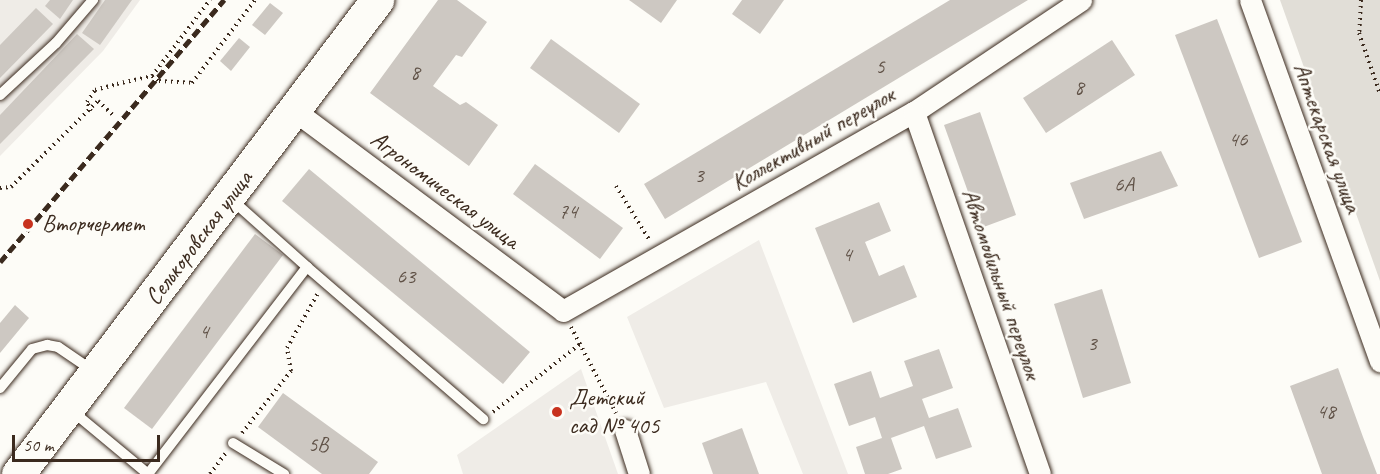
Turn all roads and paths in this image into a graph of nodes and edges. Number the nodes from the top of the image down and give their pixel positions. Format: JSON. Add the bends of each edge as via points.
{"nodes":[{"id":1,"x":93,"y":0,"type":"edge"},
{"id":2,"x":210,"y":0,"type":"edge"},
{"id":3,"x":255,"y":0,"type":"edge"},
{"id":4,"x":377,"y":0,"type":"edge"},
{"id":5,"x":1081,"y":0,"type":"edge"},
{"id":6,"x":1250,"y":0,"type":"edge"},
{"id":7,"x":1361,"y":0,"type":"edge"},
{"id":8,"x":152,"y":76,"type":"junction"},
{"id":9,"x":1380,"y":94,"type":"edge"},
{"id":10,"x":0,"y":95,"type":"edge"},
{"id":11,"x":91,"y":111,"type":"junction"},
{"id":12,"x":295,"y":111,"type":"junction"},
{"id":13,"x":914,"y":112,"type":"junction"},
{"id":14,"x":116,"y":117,"type":"dead end"},
{"id":15,"x":616,"y":186,"type":"dead end"},
{"id":16,"x":0,"y":188,"type":"edge"},
{"id":17,"x":230,"y":199,"type":"junction"},
{"id":18,"x":660,"y":256,"type":"junction"},
{"id":19,"x":307,"y":267,"type":"junction"},
{"id":20,"x":325,"y":282,"type":"junction"},
{"id":21,"x":563,"y":311,"type":"junction"},
{"id":22,"x":580,"y":344,"type":"junction"},
{"id":23,"x":1380,"y":361,"type":"edge"},
{"id":24,"x":96,"y":374,"type":"junction"},
{"id":25,"x":0,"y":388,"type":"edge"},
{"id":26,"x":68,"y":407,"type":"junction"},
{"id":27,"x":483,"y":419,"type":"joint"},
{"id":28,"x":625,"y":430,"type":"joint"},
{"id":29,"x":233,"y":443,"type":"junction"},
{"id":30,"x":18,"y":474,"type":"edge"},
{"id":31,"x":210,"y":474,"type":"edge"},
{"id":32,"x":284,"y":474,"type":"edge"},
{"id":33,"x":639,"y":474,"type":"edge"},
{"id":34,"x":1040,"y":474,"type":"edge"}],
"edges":[{"from":1,"to":10,"type":"lane","via":[[56,43]]},
{"from":2,"to":8,"type":"path"},
{"from":3,"to":8,"type":"path","via":[[192,83],[159,81]]},
{"from":4,"to":12,"type":"main road","name":"Селькоровская улица"},
{"from":5,"to":13,"type":"street","name":"Коллективный переулок"},
{"from":6,"to":23,"type":"street","name":"Аптекарская улица"},
{"from":7,"to":9,"type":"path","via":[[1359,33]]},
{"from":8,"to":11,"type":"path","via":[[95,90],[87,102]]},
{"from":11,"to":14,"type":"path","via":[[98,101]]},
{"from":11,"to":16,"type":"path","via":[[11,187]]},
{"from":12,"to":17,"type":"main road","name":"Селькоровская улица"},
{"from":12,"to":21,"type":"street","name":"Агрономическая улица"},
{"from":13,"to":18,"type":"street","name":"Коллективный переулок"},
{"from":13,"to":34,"type":"street","name":"Автомобильный переулок"},
{"from":15,"to":18,"type":"path"},
{"from":17,"to":19,"type":"lane"},
{"from":17,"to":24,"type":"main road","name":"Селькоровская улица"},
{"from":18,"to":21,"type":"street","name":"Коллективный переулок"},
{"from":19,"to":20,"type":"lane"},
{"from":19,"to":26,"type":"lane","via":[[148,474]]},
{"from":20,"to":27,"type":"lane"},
{"from":20,"to":29,"type":"path","via":[[287,348],[291,371]]},
{"from":21,"to":22,"type":"path"},
{"from":22,"to":27,"type":"path"},
{"from":22,"to":28,"type":"path"},
{"from":24,"to":25,"type":"lane","via":[[70,353],[47,345],[32,349]]},
{"from":24,"to":26,"type":"main road","name":"Селькоровская улица"},
{"from":26,"to":30,"type":"main road","name":"Селькоровская улица"},
{"from":28,"to":33,"type":"street"},
{"from":29,"to":31,"type":"path"},
{"from":29,"to":32,"type":"lane"}]}
